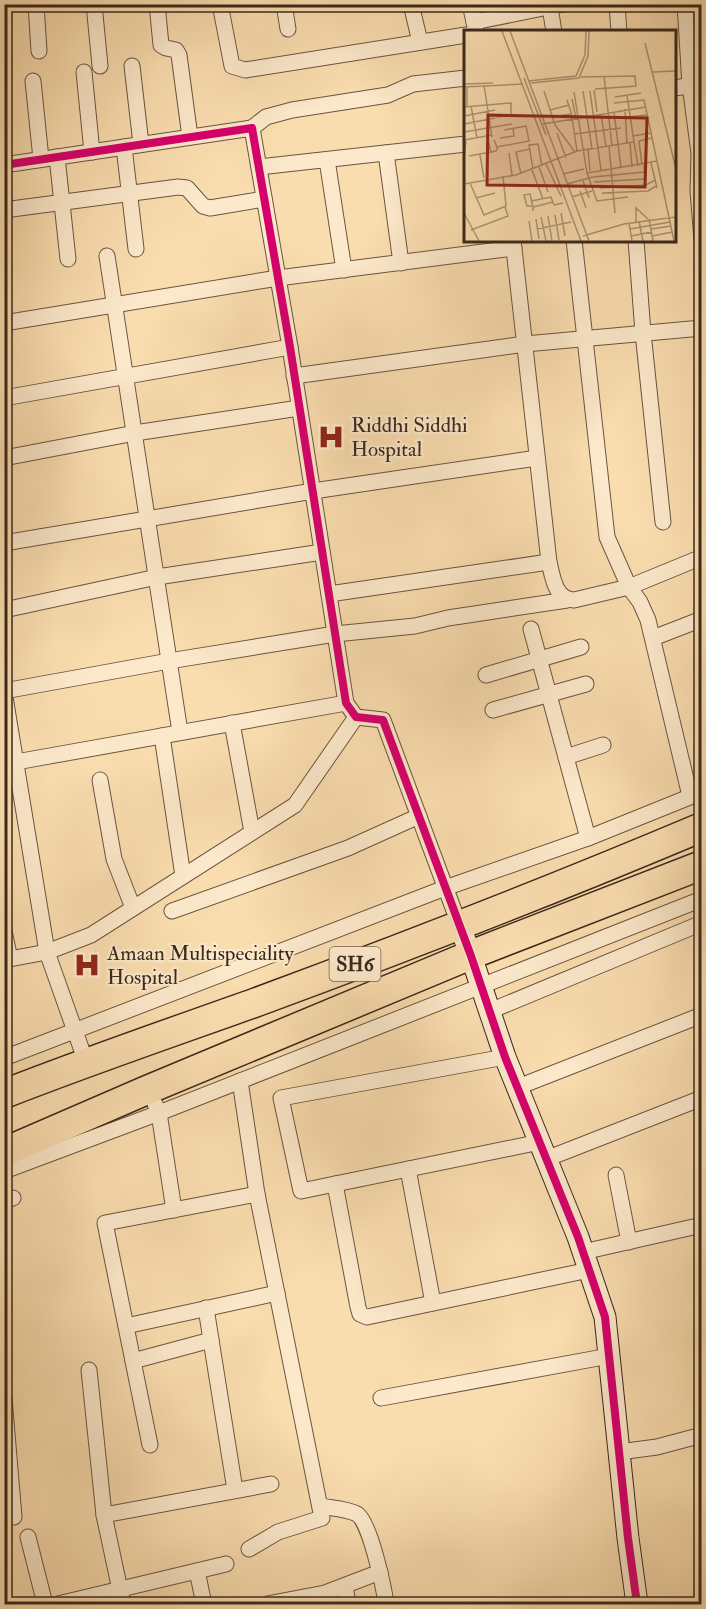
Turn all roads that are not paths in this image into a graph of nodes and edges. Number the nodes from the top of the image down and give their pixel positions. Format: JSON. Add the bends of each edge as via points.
{"nodes":[{"id":1,"x":36,"y":4,"type":"edge"},
{"id":2,"x":94,"y":4,"type":"edge"},
{"id":3,"x":157,"y":4,"type":"edge"},
{"id":4,"x":220,"y":4,"type":"edge"},
{"id":5,"x":284,"y":4,"type":"edge"},
{"id":6,"x":411,"y":4,"type":"edge"},
{"id":7,"x":470,"y":4,"type":"edge"},
{"id":8,"x":617,"y":4,"type":"edge"},
{"id":9,"x":685,"y":4,"type":"edge"},
{"id":10,"x":545,"y":6,"type":"edge"},
{"id":11,"x":476,"y":27,"type":"edge"},
{"id":12,"x":288,"y":29,"type":"dead end"},
{"id":13,"x":553,"y":30,"type":"edge"},
{"id":14,"x":619,"y":30,"type":"edge"},
{"id":15,"x":464,"y":35,"type":"edge"},
{"id":16,"x":420,"y":42,"type":"junction"},
{"id":17,"x":39,"y":51,"type":"dead end"},
{"id":18,"x":100,"y":66,"type":"dead end"},
{"id":19,"x":132,"y":66,"type":"dead end"},
{"id":20,"x":84,"y":72,"type":"dead end"},
{"id":21,"x":464,"y":78,"type":"edge"},
{"id":22,"x":33,"y":81,"type":"dead end"},
{"id":23,"x":696,"y":85,"type":"edge"},
{"id":24,"x":676,"y":88,"type":"edge"},
{"id":25,"x":252,"y":128,"type":"junction"},
{"id":26,"x":190,"y":137,"type":"junction"},
{"id":27,"x":141,"y":144,"type":"junction"},
{"id":28,"x":464,"y":144,"type":"edge"},
{"id":29,"x":124,"y":147,"type":"junction"},
{"id":30,"x":92,"y":152,"type":"junction"},
{"id":31,"x":386,"y":153,"type":"junction"},
{"id":32,"x":49,"y":158,"type":"junction"},
{"id":33,"x":327,"y":160,"type":"junction"},
{"id":34,"x":4,"y":165,"type":"edge"},
{"id":35,"x":259,"y":167,"type":"junction"},
{"id":36,"x":129,"y":193,"type":"junction"},
{"id":37,"x":264,"y":199,"type":"junction"},
{"id":38,"x":62,"y":202,"type":"junction"},
{"id":39,"x":4,"y":210,"type":"edge"},
{"id":40,"x":702,"y":240,"type":"edge"},
{"id":41,"x":574,"y":242,"type":"edge"},
{"id":42,"x":636,"y":242,"type":"edge"},
{"id":43,"x":513,"y":244,"type":"edge"},
{"id":44,"x":136,"y":249,"type":"dead end"},
{"id":45,"x":107,"y":256,"type":"dead end"},
{"id":46,"x":68,"y":259,"type":"dead end"},
{"id":47,"x":400,"y":263,"type":"junction"},
{"id":48,"x":344,"y":270,"type":"junction"},
{"id":49,"x":278,"y":278,"type":"junction"},
{"id":50,"x":115,"y":304,"type":"junction"},
{"id":51,"x":4,"y":323,"type":"edge"},
{"id":52,"x":702,"y":328,"type":"edge"},
{"id":53,"x":643,"y":333,"type":"junction"},
{"id":54,"x":584,"y":339,"type":"junction"},
{"id":55,"x":525,"y":344,"type":"junction"},
{"id":56,"x":290,"y":347,"type":"junction"},
{"id":57,"x":126,"y":376,"type":"junction"},
{"id":58,"x":294,"y":376,"type":"junction"},
{"id":59,"x":4,"y":398,"type":"edge"},
{"id":60,"x":299,"y":408,"type":"junction"},
{"id":61,"x":135,"y":433,"type":"junction"},
{"id":62,"x":4,"y":458,"type":"edge"},
{"id":63,"x":537,"y":458,"type":"junction"},
{"id":64,"x":313,"y":491,"type":"junction"},
{"id":65,"x":147,"y":519,"type":"junction"},
{"id":66,"x":663,"y":522,"type":"dead end"},
{"id":67,"x":4,"y":543,"type":"edge"},
{"id":68,"x":322,"y":552,"type":"junction"},
{"id":69,"x":702,"y":557,"type":"edge"},
{"id":70,"x":549,"y":562,"type":"junction"},
{"id":71,"x":157,"y":577,"type":"junction"},
{"id":72,"x":629,"y":587,"type":"junction"},
{"id":73,"x":329,"y":594,"type":"junction"},
{"id":74,"x":567,"y":600,"type":"junction"},
{"id":75,"x":4,"y":610,"type":"edge"},
{"id":76,"x":702,"y":619,"type":"edge"},
{"id":77,"x":531,"y":629,"type":"dead end"},
{"id":78,"x":335,"y":634,"type":"junction"},
{"id":79,"x":653,"y":638,"type":"junction"},
{"id":80,"x":581,"y":647,"type":"dead end"},
{"id":81,"x":539,"y":658,"type":"junction"},
{"id":82,"x":169,"y":661,"type":"junction"},
{"id":83,"x":486,"y":675,"type":"dead end"},
{"id":84,"x":586,"y":684,"type":"dead end"},
{"id":85,"x":4,"y":691,"type":"edge"},
{"id":86,"x":548,"y":696,"type":"junction"},
{"id":87,"x":346,"y":703,"type":"junction"},
{"id":88,"x":493,"y":711,"type":"dead end"},
{"id":89,"x":356,"y":717,"type":"junction"},
{"id":90,"x":7,"y":720,"type":"edge"},
{"id":91,"x":232,"y":723,"type":"junction"},
{"id":92,"x":180,"y":732,"type":"junction"},
{"id":93,"x":162,"y":736,"type":"junction"},
{"id":94,"x":603,"y":745,"type":"dead end"},
{"id":95,"x":12,"y":757,"type":"edge"},
{"id":96,"x":566,"y":758,"type":"junction"},
{"id":97,"x":100,"y":780,"type":"dead end"},
{"id":98,"x":696,"y":794,"type":"edge"},
{"id":99,"x":418,"y":816,"type":"junction"},
{"id":100,"x":702,"y":826,"type":"edge"},
{"id":101,"x":252,"y":832,"type":"junction"},
{"id":102,"x":588,"y":838,"type":"junction"},
{"id":103,"x":702,"y":865,"type":"edge"},
{"id":104,"x":183,"y":876,"type":"junction"},
{"id":105,"x":445,"y":888,"type":"junction"},
{"id":106,"x":702,"y":899,"type":"edge"},
{"id":107,"x":133,"y":908,"type":"junction"},
{"id":108,"x":172,"y":910,"type":"dead end"},
{"id":109,"x":702,"y":923,"type":"edge"},
{"id":110,"x":459,"y":924,"type":"junction"},
{"id":111,"x":4,"y":931,"type":"edge"},
{"id":112,"x":47,"y":952,"type":"junction"},
{"id":113,"x":471,"y":956,"type":"junction"},
{"id":114,"x":7,"y":959,"type":"edge"},
{"id":115,"x":481,"y":985,"type":"junction"},
{"id":116,"x":490,"y":1011,"type":"junction"},
{"id":117,"x":702,"y":1015,"type":"edge"},
{"id":118,"x":74,"y":1030,"type":"junction"},
{"id":119,"x":505,"y":1057,"type":"junction"},
{"id":120,"x":4,"y":1058,"type":"edge"},
{"id":121,"x":86,"y":1062,"type":"junction"},
{"id":122,"x":240,"y":1081,"type":"junction"},
{"id":123,"x":518,"y":1087,"type":"junction"},
{"id":124,"x":4,"y":1094,"type":"edge"},
{"id":125,"x":702,"y":1098,"type":"edge"},
{"id":126,"x":153,"y":1102,"type":"junction"},
{"id":127,"x":543,"y":1151,"type":"junction"},
{"id":128,"x":4,"y":1152,"type":"edge"},
{"id":129,"x":408,"y":1169,"type":"junction"},
{"id":130,"x":4,"y":1171,"type":"edge"},
{"id":131,"x":616,"y":1175,"type":"dead end"},
{"id":132,"x":335,"y":1184,"type":"junction"},
{"id":133,"x":256,"y":1194,"type":"junction"},
{"id":134,"x":174,"y":1210,"type":"junction"},
{"id":135,"x":702,"y":1225,"type":"edge"},
{"id":136,"x":629,"y":1242,"type":"junction"},
{"id":137,"x":586,"y":1261,"type":"junction"},
{"id":138,"x":277,"y":1293,"type":"junction"},
{"id":139,"x":433,"y":1303,"type":"junction"},
{"id":140,"x":206,"y":1308,"type":"junction"},
{"id":141,"x":126,"y":1326,"type":"junction"},
{"id":142,"x":211,"y":1340,"type":"junction"},
{"id":143,"x":609,"y":1356,"type":"junction"},
{"id":144,"x":133,"y":1361,"type":"junction"},
{"id":145,"x":90,"y":1370,"type":"dead end"},
{"id":146,"x":4,"y":1398,"type":"edge"},
{"id":147,"x":381,"y":1398,"type":"dead end"},
{"id":148,"x":702,"y":1435,"type":"edge"},
{"id":149,"x":150,"y":1445,"type":"dead end"},
{"id":150,"x":619,"y":1452,"type":"junction"},
{"id":151,"x":271,"y":1484,"type":"dead end"},
{"id":152,"x":235,"y":1490,"type":"junction"},
{"id":153,"x":320,"y":1506,"type":"junction"},
{"id":154,"x":104,"y":1515,"type":"junction"},
{"id":155,"x":14,"y":1516,"type":"dead end"},
{"id":156,"x":28,"y":1537,"type":"dead end"},
{"id":157,"x":249,"y":1549,"type":"dead end"},
{"id":158,"x":226,"y":1564,"type":"dead end"},
{"id":159,"x":197,"y":1571,"type":"junction"},
{"id":160,"x":380,"y":1572,"type":"junction"},
{"id":161,"x":345,"y":1586,"type":"junction"},
{"id":162,"x":121,"y":1597,"type":"edge"},
{"id":163,"x":45,"y":1605,"type":"edge"},
{"id":164,"x":58,"y":1605,"type":"edge"},
{"id":165,"x":204,"y":1605,"type":"edge"},
{"id":166,"x":267,"y":1605,"type":"edge"},
{"id":167,"x":348,"y":1605,"type":"edge"},
{"id":168,"x":387,"y":1605,"type":"edge"},
{"id":169,"x":637,"y":1605,"type":"edge"}],
"edges":[{"from":1,"to":17,"type":"street"},
{"from":2,"to":18,"type":"street"},
{"from":3,"to":26,"type":"street","via":[[161,45],[179,55]]},
{"from":4,"to":16,"type":"street","via":[[232,66],[237,69]]},
{"from":5,"to":12,"type":"street"},
{"from":6,"to":16,"type":"street"},
{"from":7,"to":11,"type":"street"},
{"from":8,"to":14,"type":"street"},
{"from":9,"to":23,"type":"street"},
{"from":10,"to":11,"type":"street"},
{"from":10,"to":13,"type":"street"},
{"from":15,"to":16,"type":"street"},
{"from":19,"to":27,"type":"street"},
{"from":20,"to":30,"type":"street"},
{"from":21,"to":25,"type":"street","via":[[413,84],[388,94],[292,110],[266,117]]},
{"from":22,"to":32,"type":"street"},
{"from":23,"to":24,"type":"street"},
{"from":23,"to":40,"type":"street"},
{"from":25,"to":26,"type":"street"},
{"from":25,"to":35,"type":"street"},
{"from":26,"to":27,"type":"street"},
{"from":27,"to":29,"type":"street"},
{"from":28,"to":31,"type":"street"},
{"from":29,"to":30,"type":"street"},
{"from":29,"to":36,"type":"street"},
{"from":30,"to":32,"type":"street"},
{"from":31,"to":33,"type":"street"},
{"from":31,"to":47,"type":"street"},
{"from":32,"to":34,"type":"street"},
{"from":32,"to":38,"type":"street"},
{"from":33,"to":35,"type":"street"},
{"from":33,"to":48,"type":"street"},
{"from":35,"to":37,"type":"street"},
{"from":36,"to":37,"type":"street","via":[[178,186],[187,188],[202,206],[210,208]]},
{"from":36,"to":38,"type":"street"},
{"from":36,"to":44,"type":"street"},
{"from":37,"to":49,"type":"street"},
{"from":38,"to":39,"type":"street"},
{"from":38,"to":46,"type":"street"},
{"from":41,"to":54,"type":"street"},
{"from":42,"to":53,"type":"street"},
{"from":43,"to":47,"type":"street"},
{"from":43,"to":55,"type":"street"},
{"from":45,"to":50,"type":"street"},
{"from":47,"to":48,"type":"street"},
{"from":48,"to":49,"type":"street"},
{"from":49,"to":50,"type":"street"},
{"from":49,"to":56,"type":"street"},
{"from":50,"to":51,"type":"street"},
{"from":50,"to":57,"type":"street"},
{"from":52,"to":53,"type":"street"},
{"from":53,"to":54,"type":"street"},
{"from":53,"to":66,"type":"street"},
{"from":54,"to":55,"type":"street"},
{"from":54,"to":72,"type":"street","via":[[607,537]]},
{"from":55,"to":58,"type":"street"},
{"from":55,"to":63,"type":"street"},
{"from":56,"to":57,"type":"street"},
{"from":56,"to":58,"type":"street"},
{"from":57,"to":59,"type":"street"},
{"from":57,"to":61,"type":"street"},
{"from":58,"to":60,"type":"street"},
{"from":60,"to":61,"type":"street"},
{"from":60,"to":64,"type":"street"},
{"from":61,"to":62,"type":"street"},
{"from":61,"to":65,"type":"street"},
{"from":63,"to":64,"type":"street"},
{"from":63,"to":70,"type":"street"},
{"from":64,"to":65,"type":"street"},
{"from":64,"to":68,"type":"street"},
{"from":65,"to":67,"type":"street"},
{"from":65,"to":71,"type":"street"},
{"from":68,"to":71,"type":"street"},
{"from":68,"to":73,"type":"street"},
{"from":69,"to":72,"type":"street"},
{"from":70,"to":73,"type":"street"},
{"from":70,"to":74,"type":"street","via":[[556,590]]},
{"from":71,"to":75,"type":"street"},
{"from":71,"to":82,"type":"street"},
{"from":72,"to":74,"type":"street"},
{"from":72,"to":79,"type":"street","via":[[645,610]]},
{"from":73,"to":78,"type":"street"},
{"from":74,"to":78,"type":"street","via":[[415,626]]},
{"from":76,"to":79,"type":"street"},
{"from":77,"to":81,"type":"street"},
{"from":78,"to":82,"type":"street"},
{"from":78,"to":87,"type":"street"},
{"from":79,"to":98,"type":"street"},
{"from":80,"to":81,"type":"street"},
{"from":81,"to":83,"type":"street"},
{"from":81,"to":86,"type":"street"},
{"from":82,"to":85,"type":"street"},
{"from":82,"to":92,"type":"street"},
{"from":84,"to":86,"type":"street"},
{"from":85,"to":90,"type":"street"},
{"from":86,"to":88,"type":"street"},
{"from":86,"to":96,"type":"street"},
{"from":87,"to":89,"type":"street"},
{"from":87,"to":91,"type":"street"},
{"from":89,"to":99,"type":"street","via":[[383,720]]},
{"from":89,"to":101,"type":"street","via":[[295,805]]},
{"from":90,"to":95,"type":"street"},
{"from":91,"to":92,"type":"street"},
{"from":91,"to":101,"type":"street"},
{"from":92,"to":93,"type":"street"},
{"from":93,"to":95,"type":"street"},
{"from":93,"to":104,"type":"street"},
{"from":94,"to":96,"type":"street"},
{"from":95,"to":112,"type":"street"},
{"from":96,"to":102,"type":"street"},
{"from":97,"to":107,"type":"street","via":[[114,859]]},
{"from":98,"to":102,"type":"street"},
{"from":99,"to":105,"type":"street"},
{"from":99,"to":108,"type":"street","via":[[348,848]]},
{"from":100,"to":110,"type":"highway","number":"SH6"},
{"from":101,"to":104,"type":"street"},
{"from":102,"to":105,"type":"street"},
{"from":103,"to":113,"type":"highway"},
{"from":104,"to":107,"type":"street"},
{"from":105,"to":110,"type":"street"},
{"from":105,"to":118,"type":"street"},
{"from":106,"to":115,"type":"street"},
{"from":107,"to":112,"type":"street","via":[[91,934]]},
{"from":109,"to":116,"type":"street"},
{"from":110,"to":113,"type":"street"},
{"from":110,"to":121,"type":"highway","number":"SH6"},
{"from":111,"to":114,"type":"street"},
{"from":112,"to":114,"type":"street"},
{"from":112,"to":118,"type":"street"},
{"from":113,"to":115,"type":"street"},
{"from":113,"to":126,"type":"highway"},
{"from":115,"to":116,"type":"street"},
{"from":115,"to":122,"type":"street"},
{"from":116,"to":119,"type":"street"},
{"from":117,"to":123,"type":"street"},
{"from":118,"to":120,"type":"street"},
{"from":118,"to":121,"type":"street"},
{"from":119,"to":123,"type":"street"},
{"from":119,"to":132,"type":"street","via":[[281,1098],[301,1191]]},
{"from":121,"to":124,"type":"highway","number":"SH6"},
{"from":122,"to":126,"type":"street"},
{"from":122,"to":133,"type":"street"},
{"from":123,"to":127,"type":"street"},
{"from":125,"to":127,"type":"street"},
{"from":126,"to":128,"type":"highway"},
{"from":126,"to":130,"type":"street"},
{"from":126,"to":134,"type":"street"},
{"from":127,"to":129,"type":"street"},
{"from":127,"to":137,"type":"street"},
{"from":129,"to":132,"type":"street"},
{"from":129,"to":139,"type":"street"},
{"from":131,"to":136,"type":"street"},
{"from":132,"to":139,"type":"street","via":[[360,1314],[367,1317]]},
{"from":133,"to":134,"type":"street"},
{"from":133,"to":138,"type":"street"},
{"from":134,"to":141,"type":"street","via":[[105,1223]]},
{"from":135,"to":136,"type":"street"},
{"from":136,"to":137,"type":"street"},
{"from":137,"to":139,"type":"street"},
{"from":137,"to":143,"type":"street","via":[[605,1317]]},
{"from":138,"to":140,"type":"street"},
{"from":138,"to":153,"type":"street"},
{"from":140,"to":141,"type":"street"},
{"from":140,"to":142,"type":"street"},
{"from":141,"to":144,"type":"street"},
{"from":142,"to":144,"type":"street"},
{"from":142,"to":152,"type":"street"},
{"from":143,"to":147,"type":"street"},
{"from":143,"to":150,"type":"street"},
{"from":144,"to":149,"type":"street"},
{"from":145,"to":154,"type":"street"},
{"from":146,"to":155,"type":"street"},
{"from":148,"to":150,"type":"street"},
{"from":150,"to":169,"type":"street"},
{"from":151,"to":152,"type":"street"},
{"from":152,"to":154,"type":"street"},
{"from":153,"to":157,"type":"street","via":[[322,1518],[278,1532]]},
{"from":153,"to":160,"type":"street","via":[[357,1514],[365,1521]]},
{"from":154,"to":162,"type":"street"},
{"from":156,"to":163,"type":"street"},
{"from":158,"to":159,"type":"street"},
{"from":159,"to":162,"type":"street"},
{"from":159,"to":165,"type":"street"},
{"from":160,"to":161,"type":"street"},
{"from":160,"to":168,"type":"street"},
{"from":161,"to":166,"type":"street"},
{"from":161,"to":167,"type":"street"},
{"from":162,"to":164,"type":"street"}]}
